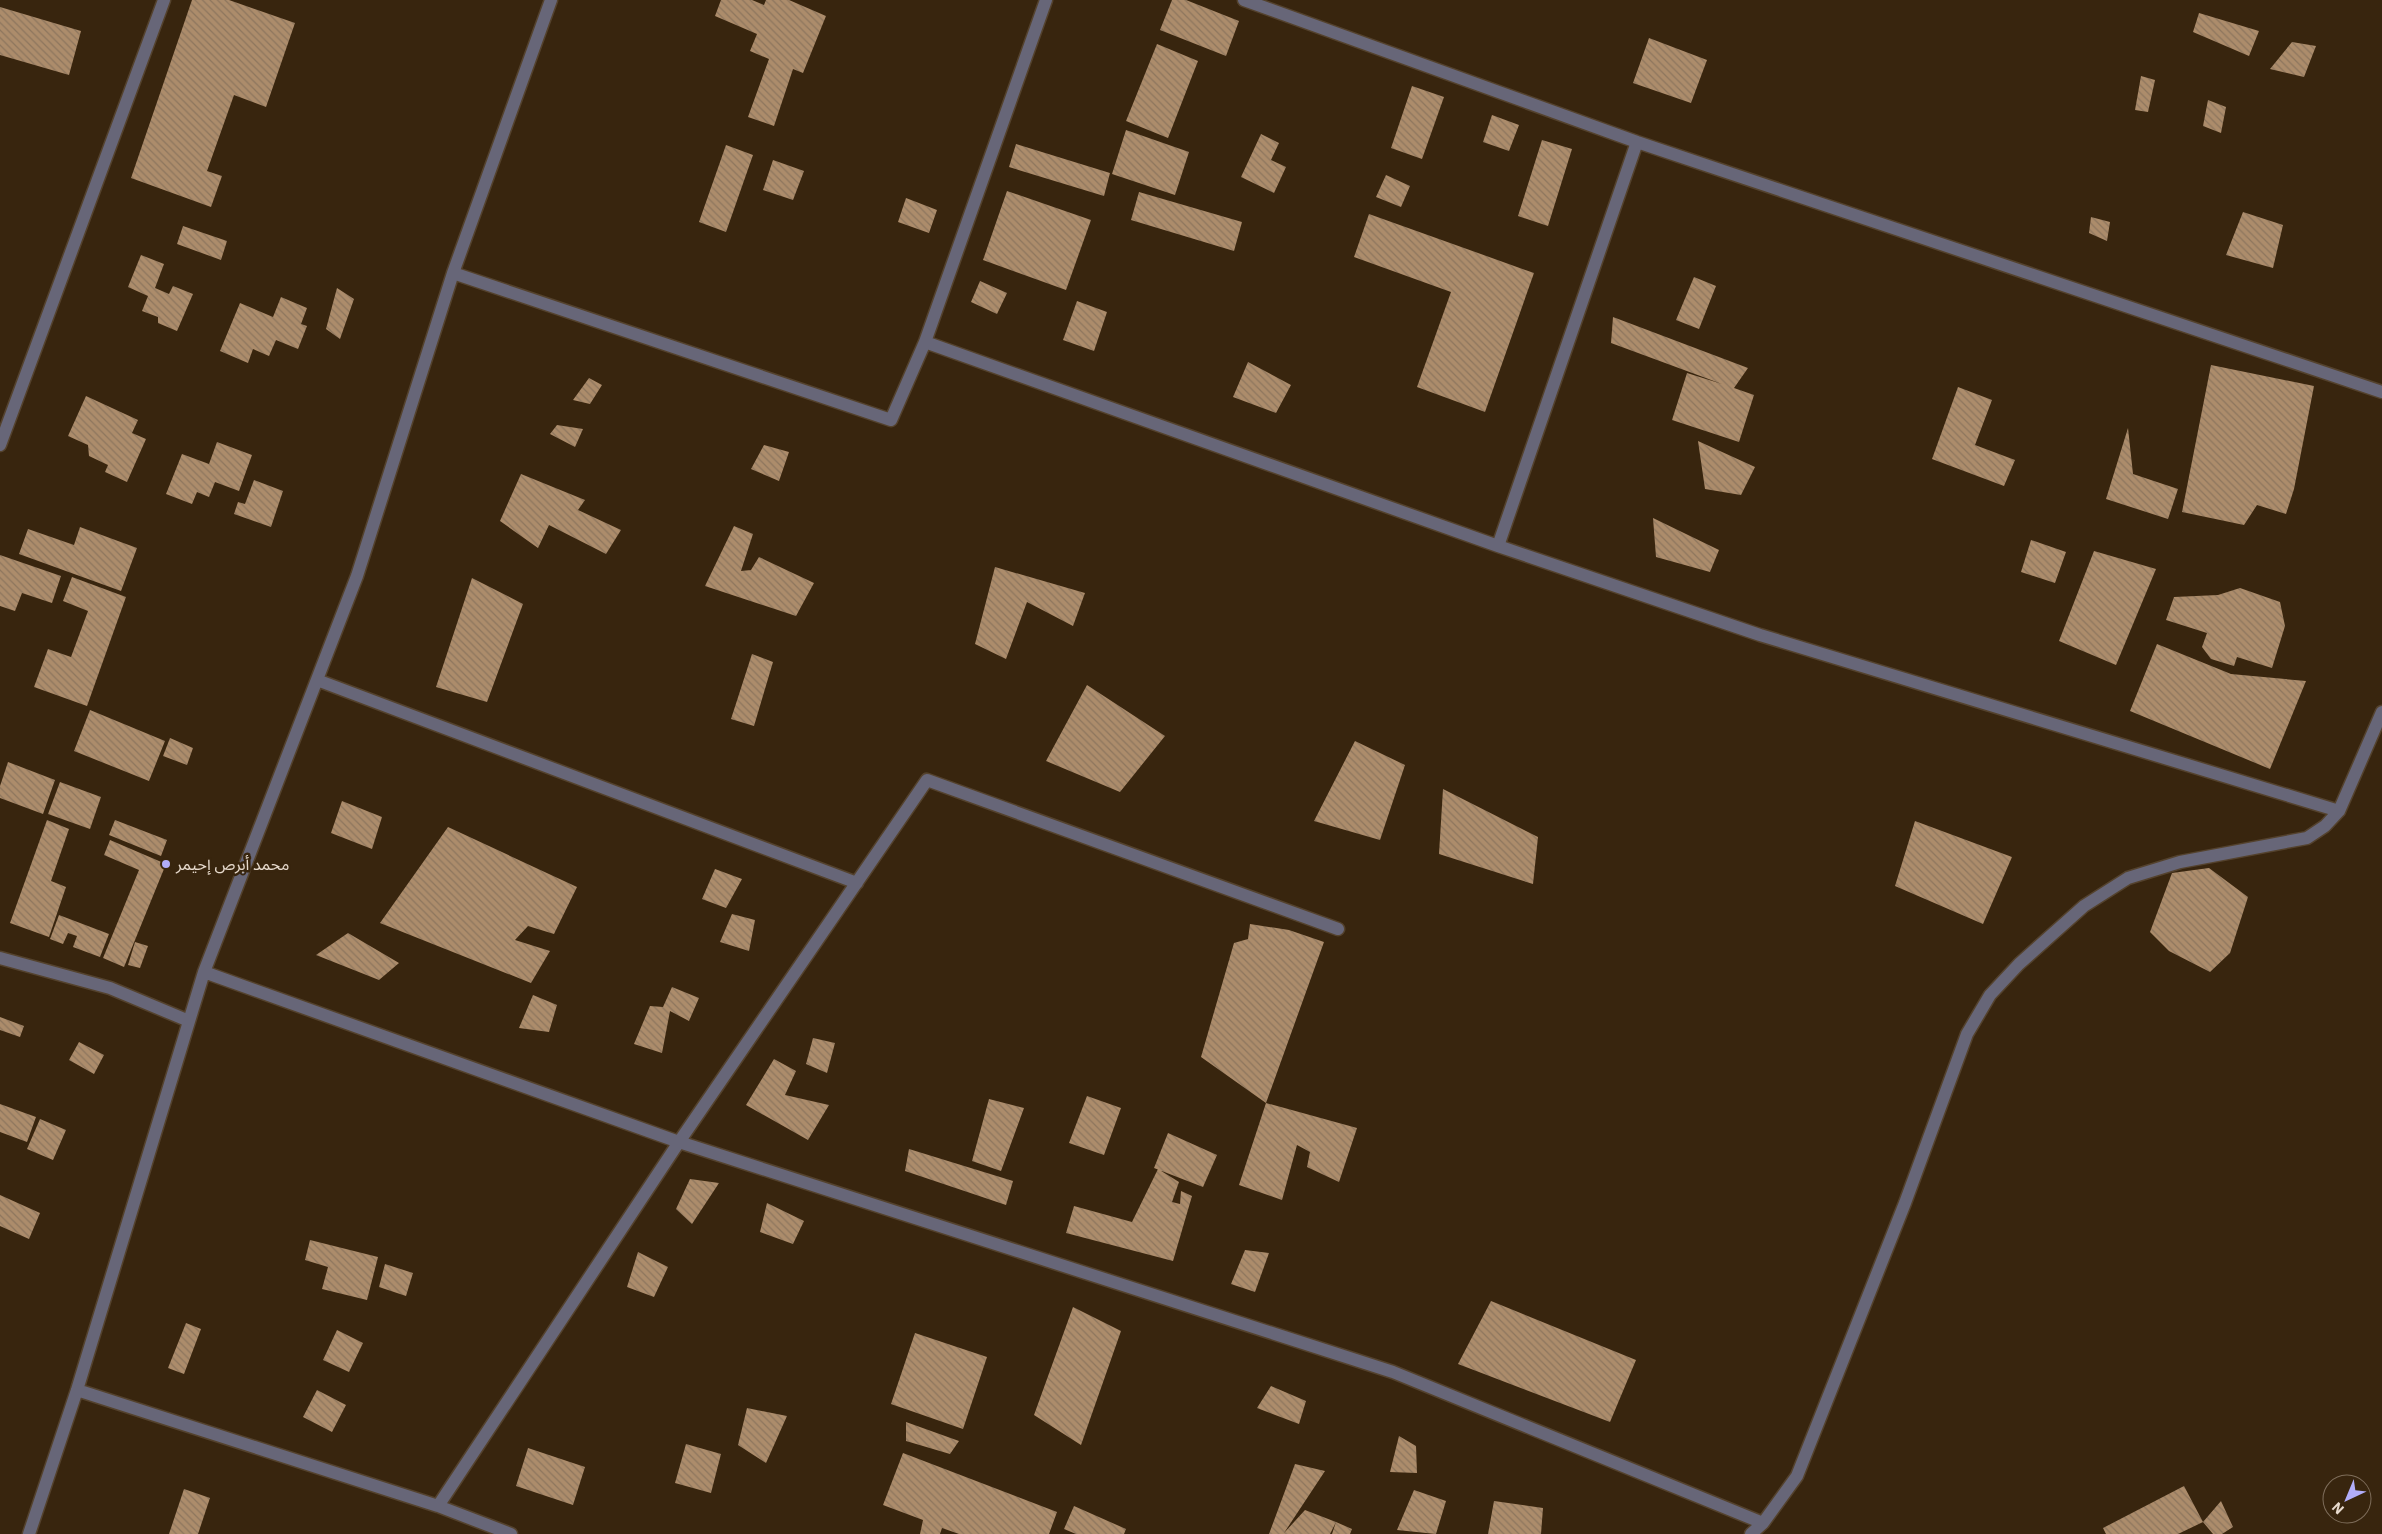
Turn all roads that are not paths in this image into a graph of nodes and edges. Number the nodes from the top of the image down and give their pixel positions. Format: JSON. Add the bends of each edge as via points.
{"nodes":[{"id":1,"x":164,"y":0,"type":"edge"},
{"id":2,"x":551,"y":0,"type":"edge"},
{"id":3,"x":1046,"y":0,"type":"edge"},
{"id":4,"x":1244,"y":0,"type":"edge"},
{"id":5,"x":1637,"y":142,"type":"junction"},
{"id":6,"x":453,"y":273,"type":"junction"},
{"id":7,"x":925,"y":342,"type":"junction"},
{"id":8,"x":2382,"y":392,"type":"edge"},
{"id":9,"x":0,"y":445,"type":"edge"},
{"id":10,"x":1498,"y":546,"type":"junction"},
{"id":11,"x":317,"y":680,"type":"junction"},
{"id":12,"x":2382,"y":712,"type":"edge"},
{"id":13,"x":2340,"y":811,"type":"junction"},
{"id":14,"x":857,"y":883,"type":"junction"},
{"id":15,"x":1338,"y":929,"type":"dead end"},
{"id":16,"x":0,"y":958,"type":"edge"},
{"id":17,"x":204,"y":972,"type":"junction"},
{"id":18,"x":189,"y":1022,"type":"junction"},
{"id":19,"x":678,"y":1142,"type":"junction"},
{"id":20,"x":78,"y":1390,"type":"junction"},
{"id":21,"x":438,"y":1506,"type":"junction"},
{"id":22,"x":1763,"y":1523,"type":"junction"},
{"id":23,"x":29,"y":1534,"type":"edge"},
{"id":24,"x":511,"y":1534,"type":"edge"},
{"id":25,"x":1751,"y":1534,"type":"edge"}],
"edges":[{"from":1,"to":9,"type":"street"},
{"from":2,"to":6,"type":"street"},
{"from":3,"to":7,"type":"street"},
{"from":4,"to":5,"type":"street"},
{"from":5,"to":8,"type":"street"},
{"from":5,"to":10,"type":"street"},
{"from":6,"to":7,"type":"street","via":[[891,420]]},
{"from":6,"to":11,"type":"street","via":[[357,576]]},
{"from":7,"to":10,"type":"street"},
{"from":10,"to":13,"type":"street","via":[[1760,635]]},
{"from":11,"to":14,"type":"street"},
{"from":11,"to":17,"type":"street"},
{"from":12,"to":13,"type":"street"},
{"from":13,"to":22,"type":"street","via":[[2307,838],[2180,862],[2128,878],[2084,906],[2019,964],[1990,995],[1967,1034],[1905,1203],[1797,1476]]},
{"from":14,"to":15,"type":"street","via":[[927,780]]},
{"from":14,"to":19,"type":"street"},
{"from":16,"to":18,"type":"street","via":[[110,988]]},
{"from":17,"to":18,"type":"street"},
{"from":17,"to":19,"type":"street"},
{"from":18,"to":20,"type":"street"},
{"from":19,"to":21,"type":"street"},
{"from":19,"to":22,"type":"street","via":[[1393,1372]]},
{"from":20,"to":21,"type":"street"},
{"from":20,"to":23,"type":"street"},
{"from":21,"to":24,"type":"street"},
{"from":22,"to":25,"type":"street"}]}
